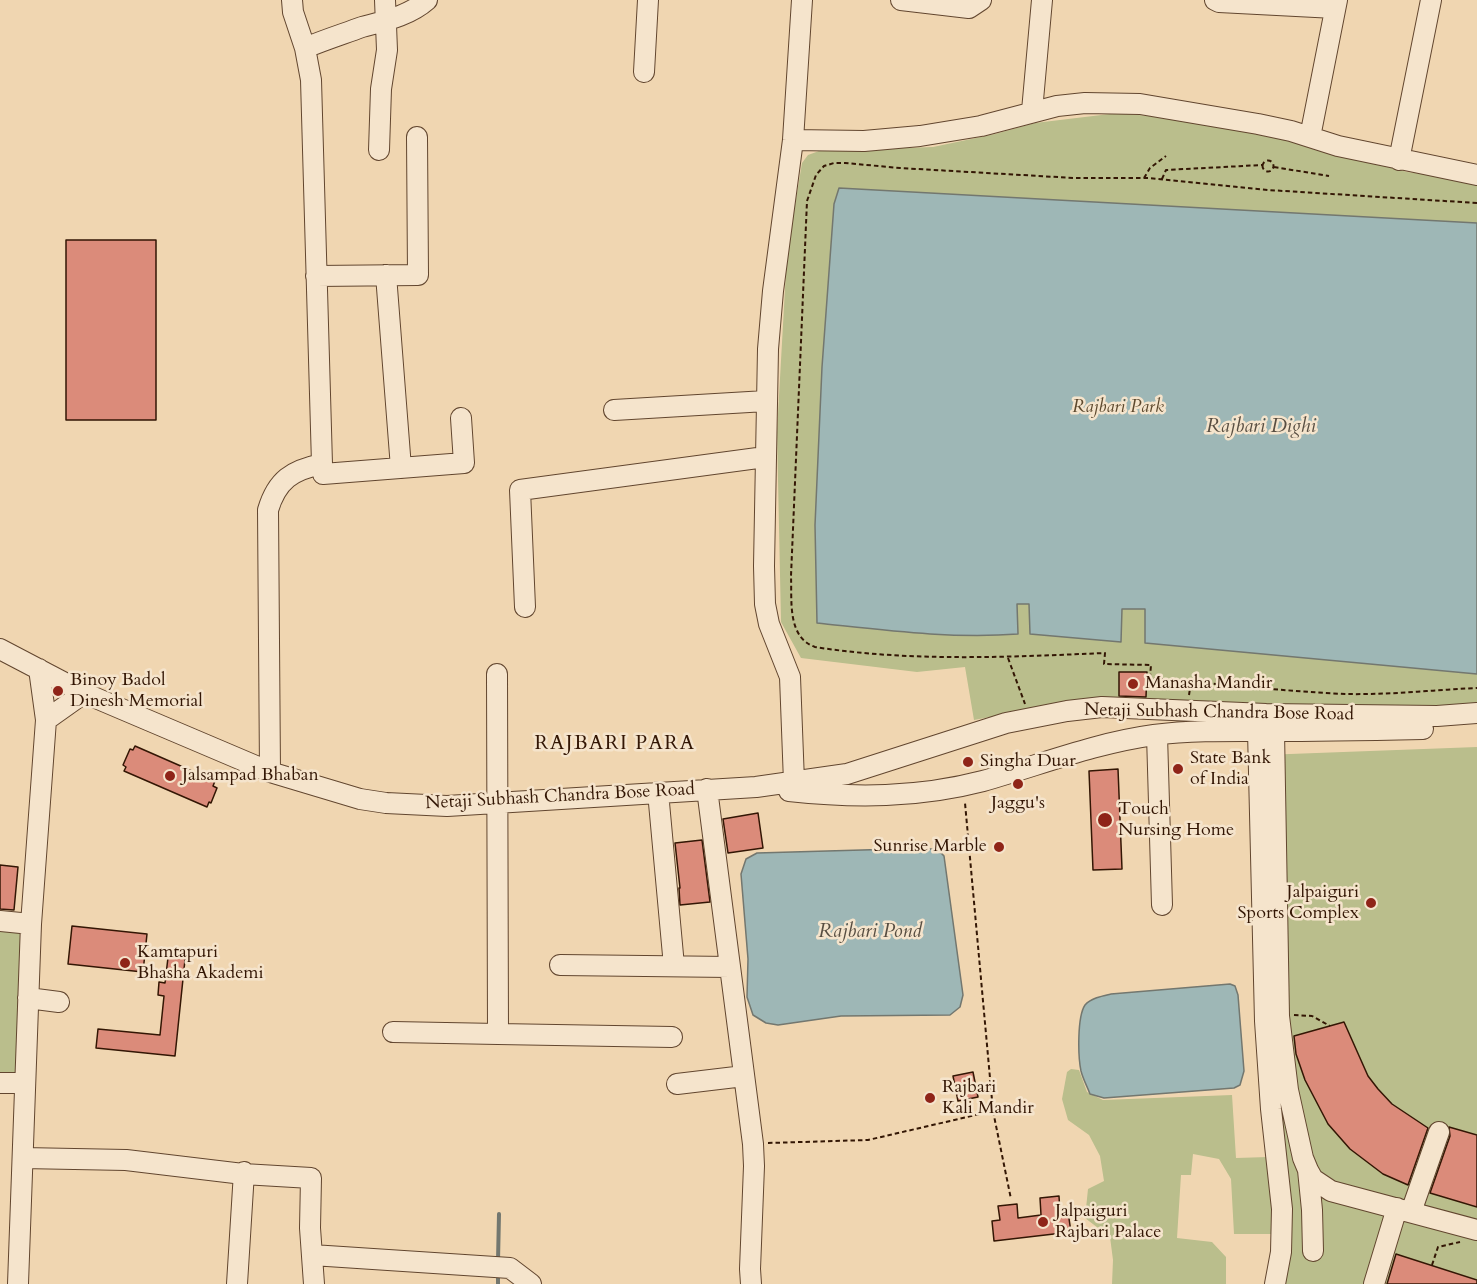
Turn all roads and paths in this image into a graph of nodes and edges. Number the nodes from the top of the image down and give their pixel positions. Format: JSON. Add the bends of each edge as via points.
{"nodes":[{"id":1,"x":292,"y":0,"type":"edge"},
{"id":2,"x":386,"y":0,"type":"edge"},
{"id":3,"x":427,"y":0,"type":"edge"},
{"id":4,"x":648,"y":0,"type":"edge"},
{"id":5,"x":802,"y":0,"type":"edge"},
{"id":6,"x":901,"y":0,"type":"edge"},
{"id":7,"x":981,"y":0,"type":"edge"},
{"id":8,"x":1042,"y":0,"type":"edge"},
{"id":9,"x":1215,"y":0,"type":"edge"},
{"id":10,"x":1431,"y":0,"type":"edge"},
{"id":11,"x":926,"y":2,"type":"edge"},
{"id":12,"x":1336,"y":4,"type":"edge"},
{"id":13,"x":387,"y":21,"type":"junction"},
{"id":14,"x":305,"y":48,"type":"junction"},
{"id":15,"x":644,"y":72,"type":"dead end"},
{"id":16,"x":1032,"y":111,"type":"junction"},
{"id":17,"x":417,"y":137,"type":"dead end"},
{"id":18,"x":1310,"y":137,"type":"junction"},
{"id":19,"x":793,"y":140,"type":"junction"},
{"id":20,"x":379,"y":150,"type":"dead end"},
{"id":21,"x":1166,"y":156,"type":"dead end"},
{"id":22,"x":1400,"y":160,"type":"junction"},
{"id":23,"x":1262,"y":165,"type":"junction"},
{"id":24,"x":1274,"y":167,"type":"junction"},
{"id":25,"x":1477,"y":175,"type":"edge"},
{"id":26,"x":1329,"y":176,"type":"dead end"},
{"id":27,"x":1144,"y":178,"type":"junction"},
{"id":28,"x":1162,"y":179,"type":"junction"},
{"id":29,"x":1477,"y":203,"type":"edge"},
{"id":30,"x":386,"y":275,"type":"junction"},
{"id":31,"x":316,"y":276,"type":"junction"},
{"id":32,"x":766,"y":401,"type":"junction"},
{"id":33,"x":614,"y":410,"type":"dead end"},
{"id":34,"x":461,"y":418,"type":"dead end"},
{"id":35,"x":765,"y":457,"type":"junction"},
{"id":36,"x":322,"y":464,"type":"junction"},
{"id":37,"x":401,"y":468,"type":"junction"},
{"id":38,"x":525,"y":607,"type":"dead end"},
{"id":39,"x":0,"y":648,"type":"edge"},
{"id":40,"x":1008,"y":657,"type":"junction"},
{"id":41,"x":39,"y":669,"type":"junction"},
{"id":42,"x":497,"y":674,"type":"dead end"},
{"id":43,"x":1191,"y":681,"type":"junction"},
{"id":44,"x":1477,"y":688,"type":"edge"},
{"id":45,"x":84,"y":693,"type":"junction"},
{"id":46,"x":1188,"y":706,"type":"junction"},
{"id":47,"x":1027,"y":710,"type":"dead end"},
{"id":48,"x":1477,"y":713,"type":"edge"},
{"id":49,"x":46,"y":720,"type":"junction"},
{"id":50,"x":1477,"y":725,"type":"edge"},
{"id":51,"x":1266,"y":731,"type":"junction"},
{"id":52,"x":1157,"y":735,"type":"junction"},
{"id":53,"x":270,"y":772,"type":"junction"},
{"id":54,"x":794,"y":782,"type":"junction"},
{"id":55,"x":964,"y":785,"type":"junction"},
{"id":56,"x":756,"y":787,"type":"junction"},
{"id":57,"x":707,"y":789,"type":"junction"},
{"id":58,"x":658,"y":792,"type":"junction"},
{"id":59,"x":498,"y":804,"type":"junction"},
{"id":60,"x":1162,"y":905,"type":"dead end"},
{"id":61,"x":0,"y":921,"type":"edge"},
{"id":62,"x":31,"y":924,"type":"junction"},
{"id":63,"x":560,"y":965,"type":"dead end"},
{"id":64,"x":674,"y":966,"type":"junction"},
{"id":65,"x":730,"y":967,"type":"junction"},
{"id":66,"x":28,"y":998,"type":"junction"},
{"id":67,"x":59,"y":1002,"type":"dead end"},
{"id":68,"x":1279,"y":1016,"type":"junction"},
{"id":69,"x":1330,"y":1026,"type":"dead end"},
{"id":70,"x":393,"y":1032,"type":"dead end"},
{"id":71,"x":498,"y":1034,"type":"junction"},
{"id":72,"x":672,"y":1037,"type":"dead end"},
{"id":73,"x":744,"y":1077,"type":"junction"},
{"id":74,"x":0,"y":1083,"type":"edge"},
{"id":75,"x":25,"y":1083,"type":"junction"},
{"id":76,"x":678,"y":1084,"type":"dead end"},
{"id":77,"x":993,"y":1111,"type":"junction"},
{"id":78,"x":1439,"y":1132,"type":"dead end"},
{"id":79,"x":753,"y":1144,"type":"junction"},
{"id":80,"x":23,"y":1158,"type":"junction"},
{"id":81,"x":1308,"y":1170,"type":"junction"},
{"id":82,"x":244,"y":1173,"type":"junction"},
{"id":83,"x":1011,"y":1199,"type":"dead end"},
{"id":84,"x":1404,"y":1210,"type":"junction"},
{"id":85,"x":1477,"y":1230,"type":"edge"},
{"id":86,"x":1450,"y":1245,"type":"dead end"},
{"id":87,"x":1313,"y":1251,"type":"dead end"},
{"id":88,"x":312,"y":1255,"type":"junction"},
{"id":89,"x":1432,"y":1265,"type":"dead end"},
{"id":90,"x":18,"y":1284,"type":"edge"},
{"id":91,"x":237,"y":1284,"type":"edge"},
{"id":92,"x":314,"y":1284,"type":"edge"},
{"id":93,"x":531,"y":1284,"type":"edge"},
{"id":94,"x":751,"y":1284,"type":"edge"},
{"id":95,"x":1275,"y":1284,"type":"edge"},
{"id":96,"x":1374,"y":1284,"type":"edge"}],
"edges":[{"from":1,"to":14,"type":"street"},
{"from":2,"to":13,"type":"street"},
{"from":3,"to":13,"type":"street"},
{"from":4,"to":15,"type":"street"},
{"from":5,"to":19,"type":"street"},
{"from":6,"to":11,"type":"street"},
{"from":7,"to":11,"type":"street","via":[[969,8]]},
{"from":8,"to":16,"type":"street"},
{"from":9,"to":12,"type":"street"},
{"from":10,"to":22,"type":"street"},
{"from":12,"to":18,"type":"street"},
{"from":13,"to":14,"type":"street"},
{"from":13,"to":20,"type":"street"},
{"from":14,"to":31,"type":"street","via":[[311,80]]},
{"from":16,"to":18,"type":"street","via":[[1075,104],[1140,104]]},
{"from":16,"to":19,"type":"street","via":[[981,126],[920,136],[864,141]]},
{"from":17,"to":30,"type":"street","via":[[418,275]]},
{"from":18,"to":22,"type":"street"},
{"from":19,"to":32,"type":"street","via":[[773,291]]},
{"from":21,"to":27,"type":"path"},
{"from":22,"to":25,"type":"street"},
{"from":23,"to":24,"type":"path","via":[[1269,160]]},
{"from":23,"to":24,"type":"path","via":[[1267,172]]},
{"from":23,"to":28,"type":"path","via":[[1166,170]]},
{"from":24,"to":26,"type":"path"},
{"from":27,"to":28,"type":"path"},
{"from":27,"to":40,"type":"path","via":[[1074,178],[834,163],[824,166],[816,175],[807,201],[791,576],[796,630],[806,644],[834,650]]},
{"from":28,"to":29,"type":"path"},
{"from":30,"to":31,"type":"street"},
{"from":30,"to":37,"type":"street"},
{"from":31,"to":36,"type":"street"},
{"from":32,"to":33,"type":"street"},
{"from":32,"to":35,"type":"street"},
{"from":34,"to":37,"type":"street","via":[[464,463]]},
{"from":35,"to":38,"type":"street","via":[[520,490]]},
{"from":35,"to":54,"type":"street","via":[[765,604],[790,677]]},
{"from":36,"to":37,"type":"street","via":[[323,474]]},
{"from":36,"to":53,"type":"street","via":[[301,469],[286,479],[274,493],[268,510]]},
{"from":39,"to":41,"type":"street","name":"Netaji Subhash Chandra Bose Road"},
{"from":40,"to":43,"type":"path","via":[[1105,654],[1104,664],[1151,665],[1150,677]]},
{"from":40,"to":47,"type":"path"},
{"from":41,"to":45,"type":"street","name":"Netaji Subhash Chandra Bose Road"},
{"from":41,"to":49,"type":"street"},
{"from":42,"to":59,"type":"street"},
{"from":43,"to":44,"type":"path","via":[[1345,693],[1404,694]]},
{"from":43,"to":46,"type":"path"},
{"from":45,"to":49,"type":"street"},
{"from":45,"to":53,"type":"street","name":"Netaji Subhash Chandra Bose Road"},
{"from":46,"to":48,"type":"street","name":"Netaji Subhash Chandra Bose Road","via":[[1380,716]]},
{"from":46,"to":54,"type":"street","name":"Netaji Subhash Chandra Bose Road","via":[[1067,711],[1006,723],[847,774]]},
{"from":49,"to":62,"type":"street"},
{"from":50,"to":51,"type":"street","name":"Netaji Subhash Chandra Bose Road"},
{"from":51,"to":52,"type":"street","name":"Netaji Subhash Chandra Bose Road"},
{"from":51,"to":68,"type":"street"},
{"from":51,"to":95,"type":"street","via":[[1265,1022],[1282,1209]]},
{"from":52,"to":55,"type":"street","name":"Netaji Subhash Chandra Bose Road","via":[[1113,742]]},
{"from":52,"to":60,"type":"street"},
{"from":53,"to":59,"type":"street","name":"Netaji Subhash Chandra Bose Road","via":[[386,803]]},
{"from":54,"to":56,"type":"street","name":"Netaji Subhash Chandra Bose Road"},
{"from":55,"to":56,"type":"street","name":"Netaji Subhash Chandra Bose Road","via":[[879,797]]},
{"from":55,"to":77,"type":"path"},
{"from":56,"to":57,"type":"street","name":"Netaji Subhash Chandra Bose Road"},
{"from":57,"to":58,"type":"street","name":"Netaji Subhash Chandra Bose Road"},
{"from":57,"to":65,"type":"street"},
{"from":58,"to":59,"type":"street","name":"Netaji Subhash Chandra Bose Road"},
{"from":58,"to":64,"type":"street"},
{"from":59,"to":71,"type":"street"},
{"from":61,"to":62,"type":"street"},
{"from":62,"to":66,"type":"street"},
{"from":63,"to":64,"type":"street"},
{"from":64,"to":65,"type":"street"},
{"from":65,"to":73,"type":"street"},
{"from":66,"to":67,"type":"street"},
{"from":66,"to":75,"type":"street"},
{"from":68,"to":69,"type":"path","via":[[1302,1014]]},
{"from":68,"to":81,"type":"street","via":[[1288,1090]]},
{"from":70,"to":71,"type":"street"},
{"from":71,"to":72,"type":"street"},
{"from":73,"to":76,"type":"street"},
{"from":73,"to":79,"type":"street"},
{"from":74,"to":75,"type":"street"},
{"from":75,"to":80,"type":"street"},
{"from":77,"to":79,"type":"path","via":[[868,1140]]},
{"from":77,"to":83,"type":"path"},
{"from":78,"to":84,"type":"street"},
{"from":79,"to":94,"type":"street"},
{"from":80,"to":82,"type":"street","via":[[126,1160]]},
{"from":80,"to":90,"type":"street"},
{"from":81,"to":84,"type":"street","via":[[1313,1179],[1331,1191]]},
{"from":81,"to":87,"type":"street"},
{"from":82,"to":88,"type":"street","via":[[311,1178]]},
{"from":82,"to":91,"type":"street"},
{"from":84,"to":85,"type":"street"},
{"from":84,"to":96,"type":"street"},
{"from":86,"to":89,"type":"path","via":[[1438,1247]]},
{"from":88,"to":92,"type":"street"},
{"from":88,"to":93,"type":"street","via":[[510,1268]]}]}
